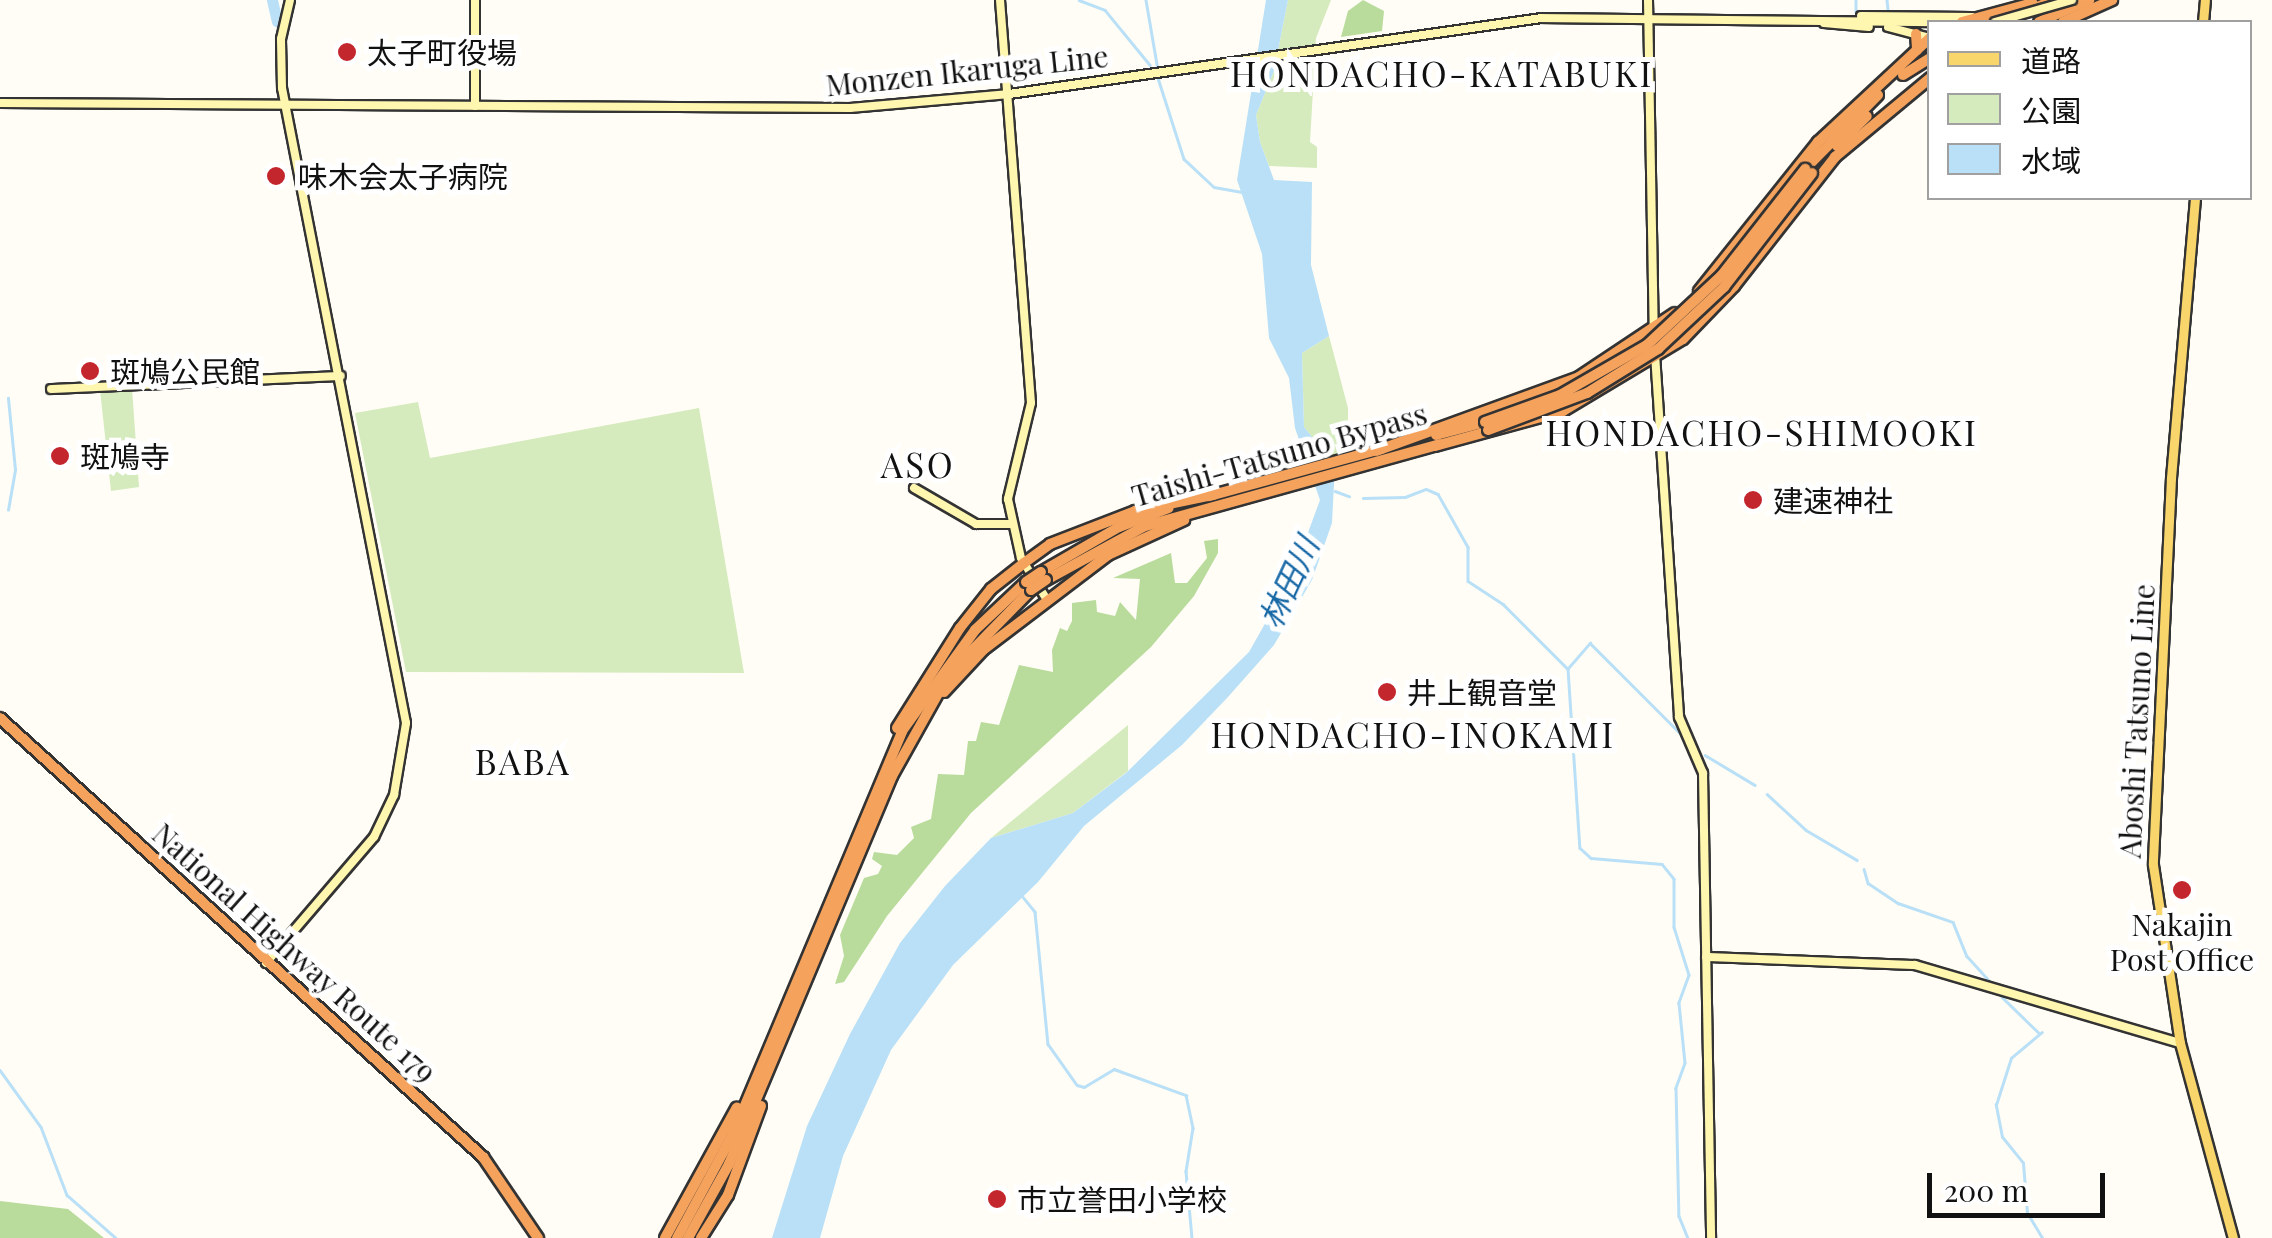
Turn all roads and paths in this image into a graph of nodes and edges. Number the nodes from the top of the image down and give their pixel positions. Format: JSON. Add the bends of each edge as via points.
{"nodes":[{"id":1,"x":290,"y":0,"type":"edge"},
{"id":2,"x":474,"y":0,"type":"edge"},
{"id":3,"x":1000,"y":0,"type":"edge"},
{"id":4,"x":1648,"y":0,"type":"edge"},
{"id":5,"x":2054,"y":0,"type":"edge"},
{"id":6,"x":2072,"y":0,"type":"edge"},
{"id":7,"x":2089,"y":0,"type":"edge"},
{"id":8,"x":2112,"y":0,"type":"edge"},
{"id":9,"x":2036,"y":1,"type":"edge"},
{"id":10,"x":1648,"y":15,"type":"junction"},
{"id":11,"x":1800,"y":18,"type":"junction"},
{"id":12,"x":1821,"y":18,"type":"junction"},
{"id":13,"x":1973,"y":20,"type":"edge"},
{"id":14,"x":2001,"y":20,"type":"edge"},
{"id":15,"x":2002,"y":20,"type":"edge"},
{"id":16,"x":2004,"y":20,"type":"edge"},
{"id":17,"x":2044,"y":20,"type":"edge"},
{"id":18,"x":2067,"y":20,"type":"edge"},
{"id":19,"x":1927,"y":22,"type":"edge"},
{"id":20,"x":1916,"y":34,"type":"junction"},
{"id":21,"x":1927,"y":37,"type":"edge"},
{"id":22,"x":1927,"y":41,"type":"edge"},
{"id":23,"x":1917,"y":50,"type":"junction"},
{"id":24,"x":1927,"y":60,"type":"edge"},
{"id":25,"x":1927,"y":79,"type":"edge"},
{"id":26,"x":1927,"y":79,"type":"edge"},
{"id":27,"x":1008,"y":94,"type":"junction"},
{"id":28,"x":0,"y":103,"type":"edge"},
{"id":29,"x":286,"y":105,"type":"junction"},
{"id":30,"x":475,"y":106,"type":"junction"},
{"id":31,"x":1806,"y":173,"type":"junction"},
{"id":32,"x":2194,"y":200,"type":"edge"},
{"id":33,"x":1762,"y":212,"type":"junction"},
{"id":34,"x":1768,"y":244,"type":"junction"},
{"id":35,"x":1746,"y":271,"type":"junction"},
{"id":36,"x":1716,"y":272,"type":"junction"},
{"id":37,"x":1654,"y":330,"type":"junction"},
{"id":38,"x":1655,"y":360,"type":"junction"},
{"id":39,"x":341,"y":376,"type":"junction"},
{"id":40,"x":51,"y":388,"type":"dead end"},
{"id":41,"x":1486,"y":425,"type":"junction"},
{"id":42,"x":1356,"y":462,"type":"junction"},
{"id":43,"x":914,"y":488,"type":"dead end"},
{"id":44,"x":1248,"y":490,"type":"junction"},
{"id":45,"x":1213,"y":494,"type":"junction"},
{"id":46,"x":1010,"y":524,"type":"junction"},
{"id":47,"x":1024,"y":563,"type":"junction"},
{"id":48,"x":1043,"y":576,"type":"junction"},
{"id":49,"x":1029,"y":586,"type":"junction"},
{"id":50,"x":1047,"y":600,"type":"junction"},
{"id":51,"x":929,"y":706,"type":"junction"},
{"id":52,"x":0,"y":718,"type":"edge"},
{"id":53,"x":875,"y":789,"type":"junction"},
{"id":54,"x":1706,"y":957,"type":"junction"},
{"id":55,"x":266,"y":963,"type":"junction"},
{"id":56,"x":789,"y":1024,"type":"junction"},
{"id":57,"x":2180,"y":1043,"type":"junction"},
{"id":58,"x":753,"y":1084,"type":"junction"},
{"id":59,"x":702,"y":1207,"type":"junction"},
{"id":60,"x":538,"y":1238,"type":"edge"},
{"id":61,"x":666,"y":1238,"type":"edge"},
{"id":62,"x":677,"y":1238,"type":"edge"},
{"id":63,"x":688,"y":1238,"type":"edge"},
{"id":64,"x":701,"y":1238,"type":"edge"},
{"id":65,"x":1711,"y":1238,"type":"edge"},
{"id":66,"x":2233,"y":1238,"type":"edge"}],
"edges":[{"from":1,"to":29,"type":"main road","via":[[279,60]]},
{"from":2,"to":30,"type":"main road"},
{"from":3,"to":27,"type":"main road"},
{"from":4,"to":10,"type":"main road"},
{"from":5,"to":15,"type":"highway"},
{"from":6,"to":16,"type":"main road","bridge":true},
{"from":7,"to":17,"type":"highway"},
{"from":8,"to":18,"type":"highway"},
{"from":9,"to":13,"type":"highway"},
{"from":9,"to":14,"type":"highway"},
{"from":10,"to":11,"type":"main road","name":"Monzen Ikaruga Line"},
{"from":10,"to":27,"type":"main road","name":"Monzen Ikaruga Line","via":[[1542,18]]},
{"from":10,"to":37,"type":"main road"},
{"from":11,"to":12,"type":"main road","name":"Monzen Ikaruga Line"},
{"from":11,"to":20,"type":"main road"},
{"from":12,"to":13,"type":"main road"},
{"from":12,"to":19,"type":"main road","name":"Monzen Ikaruga Line"},
{"from":20,"to":21,"type":"main road"},
{"from":20,"to":23,"type":"highway"},
{"from":22,"to":23,"type":"highway"},
{"from":23,"to":31,"type":"highway"},
{"from":24,"to":31,"type":"highway","name":"Taishi-Tatsuno Bypass","via":[[1843,124]]},
{"from":25,"to":31,"type":"highway","name":"Taishi-Tatsuno Bypass","via":[[1875,108]]},
{"from":26,"to":31,"type":"highway"},
{"from":27,"to":30,"type":"main road","name":"Monzen Ikaruga Line","via":[[850,108]]},
{"from":27,"to":46,"type":"main road","via":[[1030,402],[1010,475]]},
{"from":28,"to":29,"type":"main road","name":"Monzen Ikaruga Line"},
{"from":29,"to":30,"type":"main road","name":"Monzen Ikaruga Line"},
{"from":29,"to":39,"type":"main road"},
{"from":31,"to":33,"type":"highway"},
{"from":31,"to":34,"type":"highway"},
{"from":31,"to":41,"type":"highway","name":"Taishi-Tatsuno Bypass","bridge":true,"via":[[1722,275],[1658,337],[1580,386]]},
{"from":32,"to":57,"type":"main road","name":"Aboshi Tatsuno Line","via":[[2171,478],[2153,865]]},
{"from":33,"to":34,"type":"highway"},
{"from":33,"to":36,"type":"highway"},
{"from":34,"to":35,"type":"highway"},
{"from":35,"to":36,"type":"highway"},
{"from":35,"to":38,"type":"highway","via":[[1708,316]]},
{"from":36,"to":37,"type":"highway"},
{"from":37,"to":38,"type":"main road"},
{"from":37,"to":41,"type":"highway"},
{"from":38,"to":41,"type":"highway","bridge":true,"via":[[1601,394]]},
{"from":38,"to":54,"type":"main road","via":[[1679,717],[1703,773]]},
{"from":39,"to":40,"type":"main road"},
{"from":39,"to":55,"type":"main road","via":[[402,680],[405,747],[394,795],[374,837]]},
{"from":41,"to":42,"type":"highway","name":"Taishi-Tatsuno Bypass","via":[[1435,446]]},
{"from":41,"to":42,"type":"highway","name":"Taishi-Tatsuno Bypass","via":[[1376,451]]},
{"from":42,"to":44,"type":"highway","name":"Taishi-Tatsuno Bypass"},
{"from":43,"to":46,"type":"main road","via":[[976,524]]},
{"from":44,"to":45,"type":"highway","name":"Taishi-Tatsuno Bypass"},
{"from":44,"to":48,"type":"highway","name":"Taishi-Tatsuno Bypass","via":[[1144,526]]},
{"from":44,"to":50,"type":"highway","via":[[1108,555]]},
{"from":45,"to":47,"type":"highway","via":[[1135,512],[1050,544]]},
{"from":45,"to":48,"type":"highway","name":"Taishi-Tatsuno Bypass","via":[[1119,527]]},
{"from":46,"to":47,"type":"main road"},
{"from":47,"to":50,"type":"main road"},
{"from":47,"to":53,"type":"highway","via":[[991,590],[922,682]]},
{"from":48,"to":49,"type":"highway","name":"Taishi-Tatsuno Bypass","bridge":true},
{"from":49,"to":51,"type":"highway","name":"Taishi-Tatsuno Bypass","via":[[976,640]]},
{"from":49,"to":53,"type":"highway","name":"Taishi-Tatsuno Bypass","via":[[933,682]]},
{"from":50,"to":51,"type":"highway","via":[[983,650]]},
{"from":51,"to":56,"type":"highway","name":"Taishi-Tatsuno Bypass","via":[[892,776]]},
{"from":52,"to":55,"type":"highway","name":"National Highway Route 179"},
{"from":53,"to":58,"type":"highway","name":"Taishi-Tatsuno Bypass"},
{"from":54,"to":57,"type":"main road","via":[[1914,964]]},
{"from":54,"to":65,"type":"main road"},
{"from":55,"to":60,"type":"highway","name":"National Highway Route 179","via":[[483,1157]]},
{"from":56,"to":59,"type":"highway","name":"Taishi-Tatsuno Bypass"},
{"from":56,"to":64,"type":"highway","via":[[746,1152]]},
{"from":57,"to":66,"type":"main road","name":"Aboshi Tatsuno Line"},
{"from":58,"to":59,"type":"highway","name":"Taishi-Tatsuno Bypass"},
{"from":58,"to":61,"type":"highway"},
{"from":59,"to":62,"type":"highway","name":"Taishi-Tatsuno Bypass"},
{"from":59,"to":63,"type":"highway","name":"Taishi-Tatsuno Bypass"}]}
